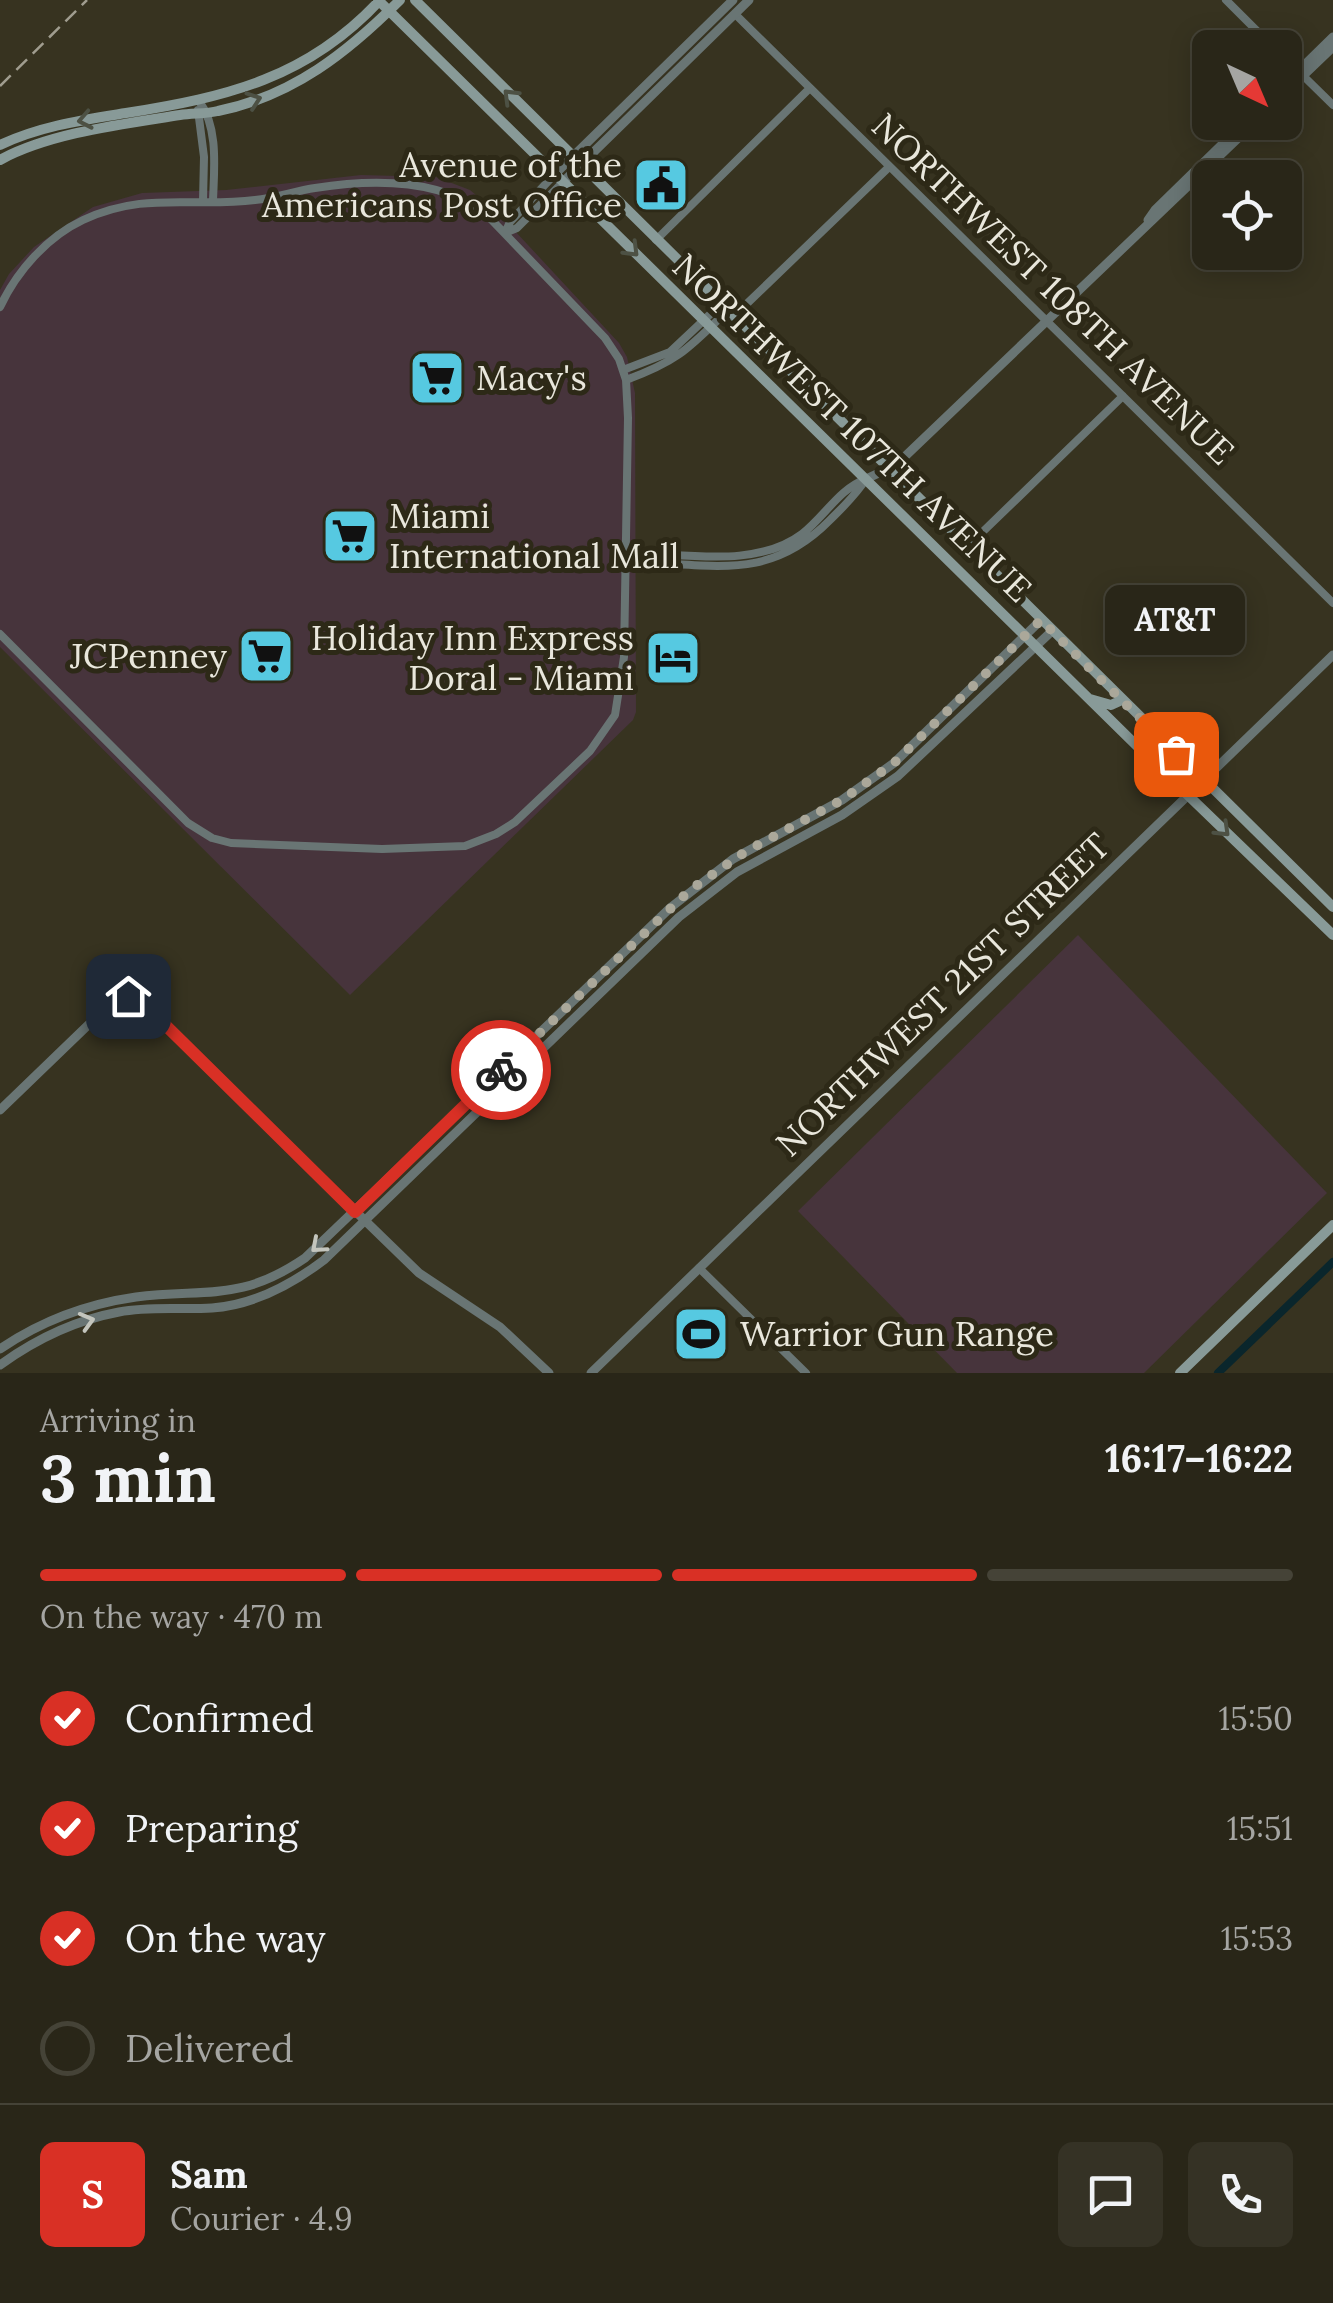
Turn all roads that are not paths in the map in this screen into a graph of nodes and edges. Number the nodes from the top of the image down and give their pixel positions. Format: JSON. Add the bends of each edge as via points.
{"nodes":[{"id":1,"x":379,"y":0,"type":"edge"},
{"id":2,"x":400,"y":0,"type":"edge"},
{"id":3,"x":415,"y":0,"type":"edge"},
{"id":4,"x":749,"y":0,"type":"edge"},
{"id":5,"x":1226,"y":0,"type":"edge"},
{"id":6,"x":731,"y":7,"type":"edge"},
{"id":7,"x":389,"y":11,"type":"junction"},
{"id":8,"x":1256,"y":30,"type":"edge"},
{"id":9,"x":1333,"y":37,"type":"edge"},
{"id":10,"x":1333,"y":47,"type":"edge"},
{"id":11,"x":1302,"y":72,"type":"edge"},
{"id":12,"x":1302,"y":72,"type":"edge"},
{"id":13,"x":1302,"y":74,"type":"edge"},
{"id":14,"x":810,"y":88,"type":"junction"},
{"id":15,"x":198,"y":101,"type":"junction"},
{"id":16,"x":1333,"y":105,"type":"edge"},
{"id":17,"x":202,"y":113,"type":"junction"},
{"id":18,"x":54,"y":133,"type":"junction"},
{"id":19,"x":1227,"y":140,"type":"edge"},
{"id":20,"x":1237,"y":140,"type":"edge"},
{"id":21,"x":0,"y":145,"type":"edge"},
{"id":22,"x":0,"y":160,"type":"edge"},
{"id":23,"x":575,"y":161,"type":"junction"},
{"id":24,"x":890,"y":167,"type":"junction"},
{"id":25,"x":559,"y":178,"type":"junction"},
{"id":26,"x":208,"y":201,"type":"junction"},
{"id":27,"x":1147,"y":223,"type":"junction"},
{"id":28,"x":505,"y":233,"type":"junction"},
{"id":29,"x":656,"y":240,"type":"junction"},
{"id":30,"x":0,"y":307,"type":"edge"},
{"id":31,"x":727,"y":311,"type":"junction"},
{"id":32,"x":1046,"y":320,"type":"junction"},
{"id":33,"x":707,"y":324,"type":"junction"},
{"id":34,"x":623,"y":370,"type":"junction"},
{"id":35,"x":626,"y":380,"type":"junction"},
{"id":36,"x":1123,"y":396,"type":"junction"},
{"id":37,"x":888,"y":470,"type":"junction"},
{"id":38,"x":866,"y":480,"type":"junction"},
{"id":39,"x":967,"y":547,"type":"junction"},
{"id":40,"x":624,"y":556,"type":"junction"},
{"id":41,"x":1333,"y":603,"type":"edge"},
{"id":42,"x":1041,"y":620,"type":"junction"},
{"id":43,"x":1052,"y":631,"type":"junction"},
{"id":44,"x":0,"y":634,"type":"edge"},
{"id":45,"x":1025,"y":636,"type":"junction"},
{"id":46,"x":1036,"y":647,"type":"junction"},
{"id":47,"x":1333,"y":655,"type":"edge"},
{"id":48,"x":1089,"y":699,"type":"junction"},
{"id":49,"x":1122,"y":700,"type":"junction"},
{"id":50,"x":1204,"y":780,"type":"junction"},
{"id":51,"x":1188,"y":796,"type":"junction"},
{"id":52,"x":1333,"y":907,"type":"edge"},
{"id":53,"x":1333,"y":935,"type":"edge"},
{"id":54,"x":0,"y":1110,"type":"edge"},
{"id":55,"x":355,"y":1212,"type":"junction"},
{"id":56,"x":364,"y":1221,"type":"junction"},
{"id":57,"x":1333,"y":1225,"type":"edge"},
{"id":58,"x":700,"y":1268,"type":"junction"},
{"id":59,"x":0,"y":1349,"type":"edge"},
{"id":60,"x":0,"y":1364,"type":"edge"},
{"id":61,"x":549,"y":1373,"type":"edge"},
{"id":62,"x":591,"y":1373,"type":"edge"},
{"id":63,"x":806,"y":1373,"type":"edge"},
{"id":64,"x":1180,"y":1373,"type":"edge"}],
"edges":[{"from":1,"to":7,"type":"main road","name":"NORTHWEST 107TH AVENUE"},
{"from":1,"to":15,"type":"main road","via":[[304,62]]},
{"from":2,"to":7,"type":"main road"},
{"from":23,"to":3,"type":"main road","name":"NORTHWEST 107TH AVENUE","one_way":true},
{"from":4,"to":6,"type":"street"},
{"from":5,"to":8,"type":"street"},
{"from":6,"to":14,"type":"street","name":"NORTHWEST 108TH AVENUE"},
{"from":6,"to":23,"type":"street"},
{"from":17,"to":7,"type":"main road","one_way":true,"via":[[267,96],[316,72]]},
{"from":7,"to":25,"type":"main road","name":"NORTHWEST 107TH AVENUE"},
{"from":9,"to":11,"type":"street"},
{"from":10,"to":12,"type":"street"},
{"from":13,"to":16,"type":"street"},
{"from":14,"to":24,"type":"street","name":"NORTHWEST 108TH AVENUE"},
{"from":14,"to":29,"type":"street"},
{"from":15,"to":17,"type":"street"},
{"from":15,"to":18,"type":"main road","one_way":true},
{"from":17,"to":18,"type":"main road"},
{"from":17,"to":26,"type":"street"},
{"from":18,"to":21,"type":"main road"},
{"from":18,"to":22,"type":"main road"},
{"from":19,"to":27,"type":"street"},
{"from":20,"to":27,"type":"street"},
{"from":23,"to":25,"type":"street"},
{"from":23,"to":29,"type":"main road","name":"NORTHWEST 107TH AVENUE"},
{"from":24,"to":31,"type":"street"},
{"from":24,"to":32,"type":"street","name":"NORTHWEST 108TH AVENUE"},
{"from":25,"to":28,"type":"street","via":[[517,228]]},
{"from":25,"to":33,"type":"main road","name":"NORTHWEST 107TH AVENUE","one_way":true},
{"from":26,"to":28,"type":"street","via":[[343,184],[428,187],[472,204]]},
{"from":26,"to":30,"type":"street","via":[[140,201],[82,220],[42,246]]},
{"from":27,"to":32,"type":"street"},
{"from":28,"to":34,"type":"street","via":[[602,335]]},
{"from":29,"to":31,"type":"main road","name":"NORTHWEST 107TH AVENUE"},
{"from":31,"to":33,"type":"street"},
{"from":31,"to":37,"type":"main road","name":"NORTHWEST 107TH AVENUE"},
{"from":32,"to":36,"type":"street","name":"NORTHWEST 108TH AVENUE"},
{"from":32,"to":37,"type":"street"},
{"from":33,"to":34,"type":"street","via":[[670,352]]},
{"from":33,"to":35,"type":"street","via":[[674,360]]},
{"from":33,"to":38,"type":"main road","name":"NORTHWEST 107TH AVENUE"},
{"from":34,"to":35,"type":"street"},
{"from":35,"to":40,"type":"street"},
{"from":36,"to":39,"type":"street"},
{"from":36,"to":41,"type":"street","name":"NORTHWEST 108TH AVENUE"},
{"from":37,"to":38,"type":"street"},
{"from":37,"to":39,"type":"main road","name":"NORTHWEST 107TH AVENUE"},
{"from":38,"to":40,"type":"street","via":[[810,540],[778,558],[725,564],[635,562]]},
{"from":38,"to":45,"type":"main road","name":"NORTHWEST 107TH AVENUE"},
{"from":39,"to":42,"type":"main road","name":"NORTHWEST 107TH AVENUE"},
{"from":40,"to":44,"type":"street","via":[[624,657],[614,715],[590,750],[515,822],[465,846],[299,846],[212,838],[188,822]]},
{"from":42,"to":43,"type":"main road","name":"NORTHWEST 107TH AVENUE"},
{"from":42,"to":45,"type":"street"},
{"from":43,"to":46,"type":"street"},
{"from":43,"to":49,"type":"main road","name":"NORTHWEST 107TH AVENUE"},
{"from":45,"to":46,"type":"main road","name":"NORTHWEST 107TH AVENUE"},
{"from":45,"to":55,"type":"street","via":[[883,771],[733,859],[670,908]]},
{"from":46,"to":48,"type":"main road","name":"NORTHWEST 107TH AVENUE"},
{"from":46,"to":56,"type":"street","via":[[887,784],[738,872],[679,917]]},
{"from":47,"to":50,"type":"street","name":"NORTHWEST 21ST STREET"},
{"from":48,"to":49,"type":"main road","via":[[1112,705]]},
{"from":48,"to":51,"type":"main road","name":"NORTHWEST 107TH AVENUE"},
{"from":49,"to":50,"type":"main road","name":"NORTHWEST 107TH AVENUE"},
{"from":50,"to":51,"type":"street","name":"NORTHWEST 21ST STREET"},
{"from":50,"to":52,"type":"main road","name":"NORTHWEST 107TH AVENUE"},
{"from":51,"to":53,"type":"main road","name":"NORTHWEST 107TH AVENUE","one_way":true},
{"from":51,"to":58,"type":"street","name":"NORTHWEST 21ST STREET"},
{"from":54,"to":55,"type":"street","via":[[107,1006],[128,996],[146,1006]]},
{"from":55,"to":56,"type":"street"},
{"from":55,"to":59,"type":"street","one_way":true,"via":[[294,1266],[258,1284],[87,1307]]},
{"from":60,"to":56,"type":"street","one_way":true,"via":[[84,1321],[256,1298],[324,1260]]},
{"from":56,"to":61,"type":"street"},
{"from":57,"to":64,"type":"main road"},
{"from":58,"to":62,"type":"street","name":"NORTHWEST 21ST STREET"},
{"from":58,"to":63,"type":"street"}]}
